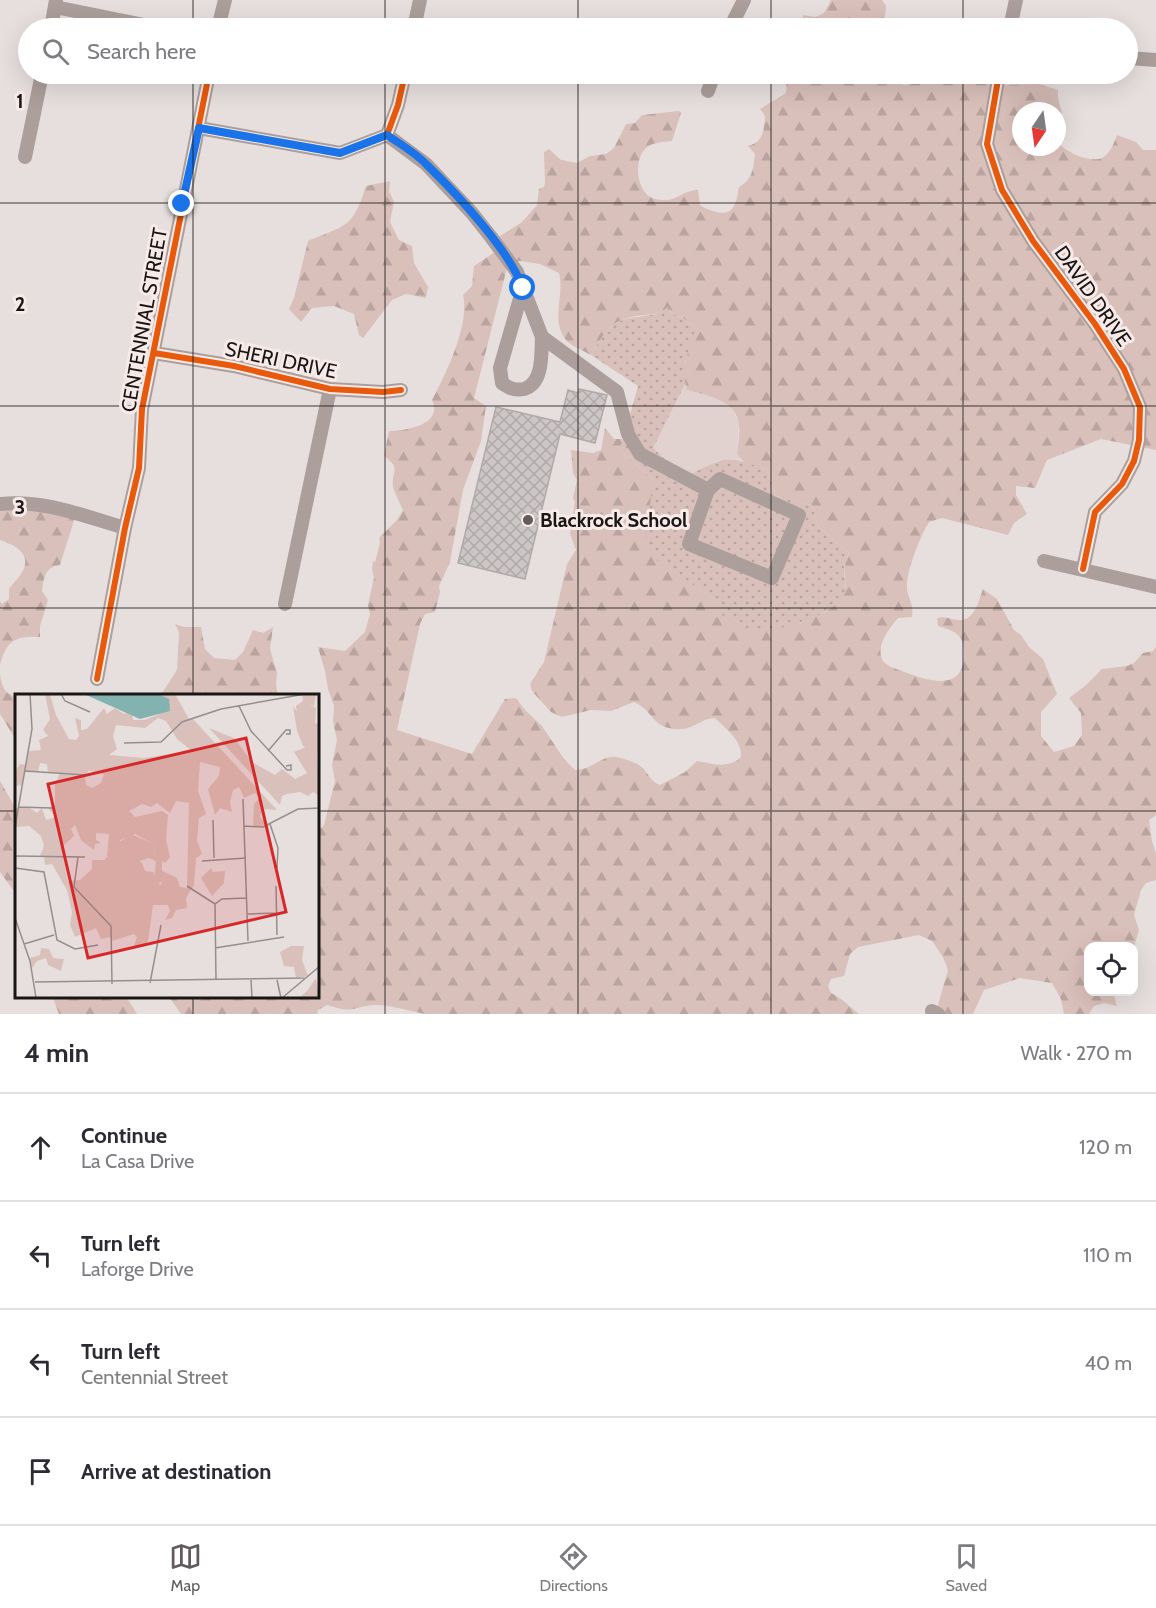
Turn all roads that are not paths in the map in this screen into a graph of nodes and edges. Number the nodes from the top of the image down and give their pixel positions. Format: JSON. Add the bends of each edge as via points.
{"nodes":[{"id":1,"x":225,"y":0,"type":"edge"},
{"id":2,"x":420,"y":0,"type":"edge"},
{"id":3,"x":744,"y":0,"type":"edge"},
{"id":4,"x":1016,"y":0,"type":"edge"},
{"id":5,"x":56,"y":3,"type":"edge"},
{"id":6,"x":53,"y":18,"type":"edge"},
{"id":7,"x":118,"y":18,"type":"edge"},
{"id":8,"x":220,"y":18,"type":"edge"},
{"id":9,"x":416,"y":18,"type":"edge"},
{"id":10,"x":735,"y":18,"type":"edge"},
{"id":11,"x":1012,"y":18,"type":"edge"},
{"id":12,"x":1138,"y":59,"type":"edge"},
{"id":13,"x":1156,"y":60,"type":"edge"},
{"id":14,"x":40,"y":84,"type":"edge"},
{"id":15,"x":207,"y":84,"type":"edge"},
{"id":16,"x":403,"y":84,"type":"edge"},
{"id":17,"x":710,"y":84,"type":"edge"},
{"id":18,"x":997,"y":84,"type":"edge"},
{"id":19,"x":708,"y":91,"type":"dead end"},
{"id":20,"x":199,"y":128,"type":"junction"},
{"id":21,"x":387,"y":135,"type":"junction"},
{"id":22,"x":25,"y":157,"type":"dead end"},
{"id":23,"x":523,"y":288,"type":"junction"},
{"id":24,"x":542,"y":337,"type":"junction"},
{"id":25,"x":154,"y":353,"type":"junction"},
{"id":26,"x":330,"y":389,"type":"junction"},
{"id":27,"x":401,"y":390,"type":"dead end"},
{"id":28,"x":708,"y":490,"type":"junction"},
{"id":29,"x":0,"y":504,"type":"edge"},
{"id":30,"x":125,"y":528,"type":"junction"},
{"id":31,"x":1044,"y":561,"type":"dead end"},
{"id":32,"x":1083,"y":568,"type":"junction"},
{"id":33,"x":1156,"y":587,"type":"edge"},
{"id":34,"x":285,"y":604,"type":"dead end"},
{"id":35,"x":97,"y":679,"type":"dead end"}],
"edges":[{"from":1,"to":8,"type":"street"},
{"from":2,"to":9,"type":"street"},
{"from":3,"to":10,"type":"street"},
{"from":4,"to":11,"type":"street"},
{"from":5,"to":6,"type":"street"},
{"from":5,"to":7,"type":"street"},
{"from":12,"to":13,"type":"street"},
{"from":14,"to":22,"type":"street"},
{"from":15,"to":20,"type":"street","name":"CENTENNIAL STREET"},
{"from":16,"to":21,"type":"street"},
{"from":17,"to":19,"type":"street"},
{"from":18,"to":32,"type":"street","name":"DAVID DRIVE","via":[[987,144],[1002,190],[1033,241],[1124,369],[1140,407],[1134,461],[1122,484],[1095,512]]},
{"from":20,"to":21,"type":"street","via":[[340,153]]},
{"from":20,"to":25,"type":"street","name":"CENTENNIAL STREET"},
{"from":21,"to":23,"type":"street","via":[[426,164],[472,213],[517,272]]},
{"from":23,"to":24,"type":"street"},
{"from":23,"to":24,"type":"street","via":[[500,368],[502,383],[519,390],[536,380]]},
{"from":24,"to":28,"type":"street","via":[[617,392],[628,434],[640,454]]},
{"from":25,"to":26,"type":"street","name":"SHERI DRIVE","via":[[234,366]]},
{"from":25,"to":30,"type":"street","name":"CENTENNIAL STREET","via":[[142,409],[139,468]]},
{"from":26,"to":27,"type":"street","name":"SHERI DRIVE"},
{"from":26,"to":34,"type":"street","name":"SHERI DRIVE"},
{"from":28,"to":28,"type":"street","via":[[720,479],[799,515],[772,578],[689,544]]},
{"from":29,"to":30,"type":"street","via":[[18,502],[65,509]]},
{"from":30,"to":35,"type":"street","name":"CENTENNIAL STREET"},
{"from":31,"to":32,"type":"street"},
{"from":32,"to":33,"type":"street"}]}
